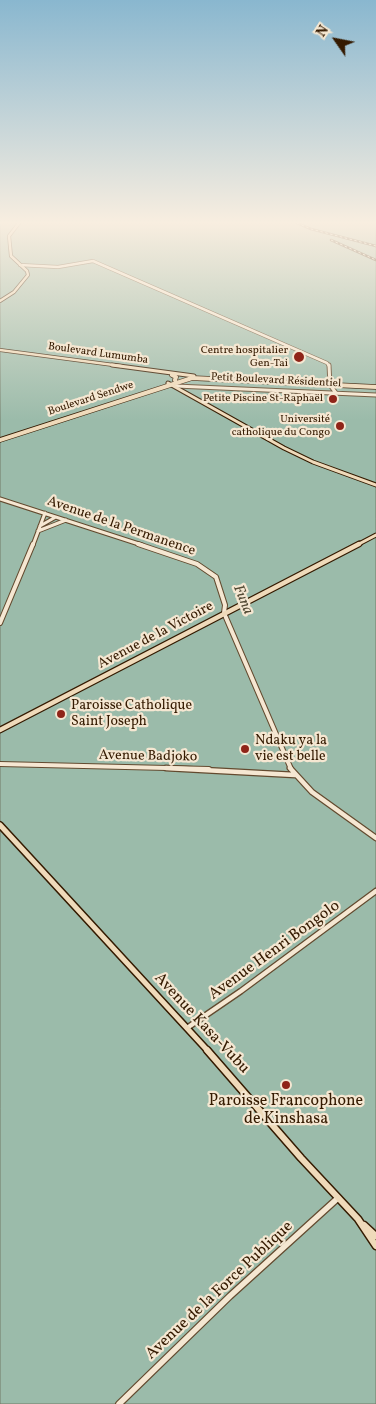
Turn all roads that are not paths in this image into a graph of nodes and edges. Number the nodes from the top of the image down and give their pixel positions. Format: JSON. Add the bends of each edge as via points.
{"nodes":[{"id":1,"x":17,"y":289,"type":"edge"},
{"id":2,"x":156,"y":289,"type":"edge"},
{"id":3,"x":0,"y":301,"type":"edge"},
{"id":4,"x":0,"y":351,"type":"edge"},
{"id":5,"x":172,"y":374,"type":"junction"},
{"id":6,"x":187,"y":377,"type":"junction"},
{"id":7,"x":193,"y":377,"type":"junction"},
{"id":8,"x":175,"y":380,"type":"junction"},
{"id":9,"x":182,"y":381,"type":"joint"},
{"id":10,"x":172,"y":384,"type":"junction"},
{"id":11,"x":330,"y":384,"type":"junction"},
{"id":12,"x":376,"y":386,"type":"edge"},
{"id":13,"x":336,"y":393,"type":"junction"},
{"id":14,"x":376,"y":395,"type":"edge"},
{"id":15,"x":0,"y":439,"type":"edge"},
{"id":16,"x":375,"y":484,"type":"edge"},
{"id":17,"x":0,"y":499,"type":"edge"},
{"id":18,"x":45,"y":513,"type":"junction"},
{"id":19,"x":55,"y":518,"type":"junction"},
{"id":20,"x":66,"y":520,"type":"junction"},
{"id":21,"x":49,"y":526,"type":"junction"},
{"id":22,"x":39,"y":528,"type":"junction"},
{"id":23,"x":376,"y":535,"type":"edge"},
{"id":24,"x":225,"y":605,"type":"junction"},
{"id":25,"x":233,"y":608,"type":"junction"},
{"id":26,"x":224,"y":613,"type":"junction"},
{"id":27,"x":0,"y":623,"type":"edge"},
{"id":28,"x":0,"y":730,"type":"edge"},
{"id":29,"x":0,"y":764,"type":"edge"},
{"id":30,"x":295,"y":775,"type":"junction"},
{"id":31,"x":0,"y":825,"type":"edge"},
{"id":32,"x":376,"y":838,"type":"edge"},
{"id":33,"x":376,"y":891,"type":"edge"},
{"id":34,"x":187,"y":1028,"type":"junction"},
{"id":35,"x":338,"y":1198,"type":"junction"},
{"id":36,"x":358,"y":1219,"type":"junction"},
{"id":37,"x":376,"y":1236,"type":"edge"},
{"id":38,"x":376,"y":1246,"type":"edge"},
{"id":39,"x":120,"y":1404,"type":"edge"}],
"edges":[{"from":1,"to":3,"type":"main road"},
{"from":2,"to":11,"type":"street","via":[[327,363]]},
{"from":4,"to":5,"type":"main road","name":"Boulevard Lumumba"},
{"from":4,"to":7,"type":"main road","name":"Boulevard Lumumba"},
{"from":5,"to":6,"type":"main road","name":"Boulevard Lumumba"},
{"from":5,"to":8,"type":"highway"},
{"from":6,"to":7,"type":"highway","name":"Boulevard Lumumba"},
{"from":6,"to":8,"type":"highway","name":"Boulevard Sendwe"},
{"from":7,"to":9,"type":"highway","name":"Boulevard Lumumba"},
{"from":7,"to":11,"type":"highway","name":"Boulevard Lumumba"},
{"from":8,"to":10,"type":"highway","name":"Boulevard Sendwe"},
{"from":9,"to":10,"type":"highway","name":"Boulevard Sendwe"},
{"from":10,"to":13,"type":"street","name":"Petit Boulevard Résidentiel"},
{"from":10,"to":15,"type":"highway","name":"Boulevard Sendwe"},
{"from":10,"to":16,"type":"main road","via":[[284,448]]},
{"from":11,"to":12,"type":"highway","name":"Boulevard Lumumba"},
{"from":11,"to":13,"type":"street"},
{"from":13,"to":14,"type":"street","name":"Petit Boulevard Résidentiel"},
{"from":17,"to":18,"type":"street","name":"Avenue de la Permanence"},
{"from":18,"to":19,"type":"street","name":"Avenue de la Permanence"},
{"from":18,"to":22,"type":"street"},
{"from":19,"to":20,"type":"street","name":"Avenue de la Permanence"},
{"from":19,"to":21,"type":"street"},
{"from":19,"to":22,"type":"street"},
{"from":20,"to":21,"type":"street"},
{"from":20,"to":24,"type":"street","name":"Avenue de la Permanence","via":[[204,568],[216,577]]},
{"from":21,"to":22,"type":"street"},
{"from":22,"to":27,"type":"street"},
{"from":23,"to":25,"type":"main road","name":"Avenue de la Victoire"},
{"from":24,"to":25,"type":"street"},
{"from":24,"to":26,"type":"street","name":"Avenue de la Permanence"},
{"from":25,"to":26,"type":"main road","name":"Avenue de la Victoire"},
{"from":26,"to":28,"type":"main road","name":"Avenue de la Victoire"},
{"from":26,"to":30,"type":"street","name":"Avenue de la Permanence","via":[[281,751]]},
{"from":29,"to":30,"type":"street","name":"Avenue Badjoko","via":[[204,769]]},
{"from":30,"to":32,"type":"street","name":"Avenue de la Permanence"},
{"from":31,"to":34,"type":"main road","name":"Avenue Kasa-Vubu"},
{"from":33,"to":34,"type":"street","name":"Avenue Henri Bongolo","via":[[241,992]]},
{"from":34,"to":35,"type":"main road","name":"Avenue Kasa-Vubu"},
{"from":35,"to":36,"type":"main road","name":"Avenue Kasa-Vubu"},
{"from":35,"to":39,"type":"street","name":"Avenue de la Force Publique","via":[[230,1296]]},
{"from":36,"to":37,"type":"main road"},
{"from":36,"to":38,"type":"main road","name":"Avenue Kasa-Vubu"}]}
